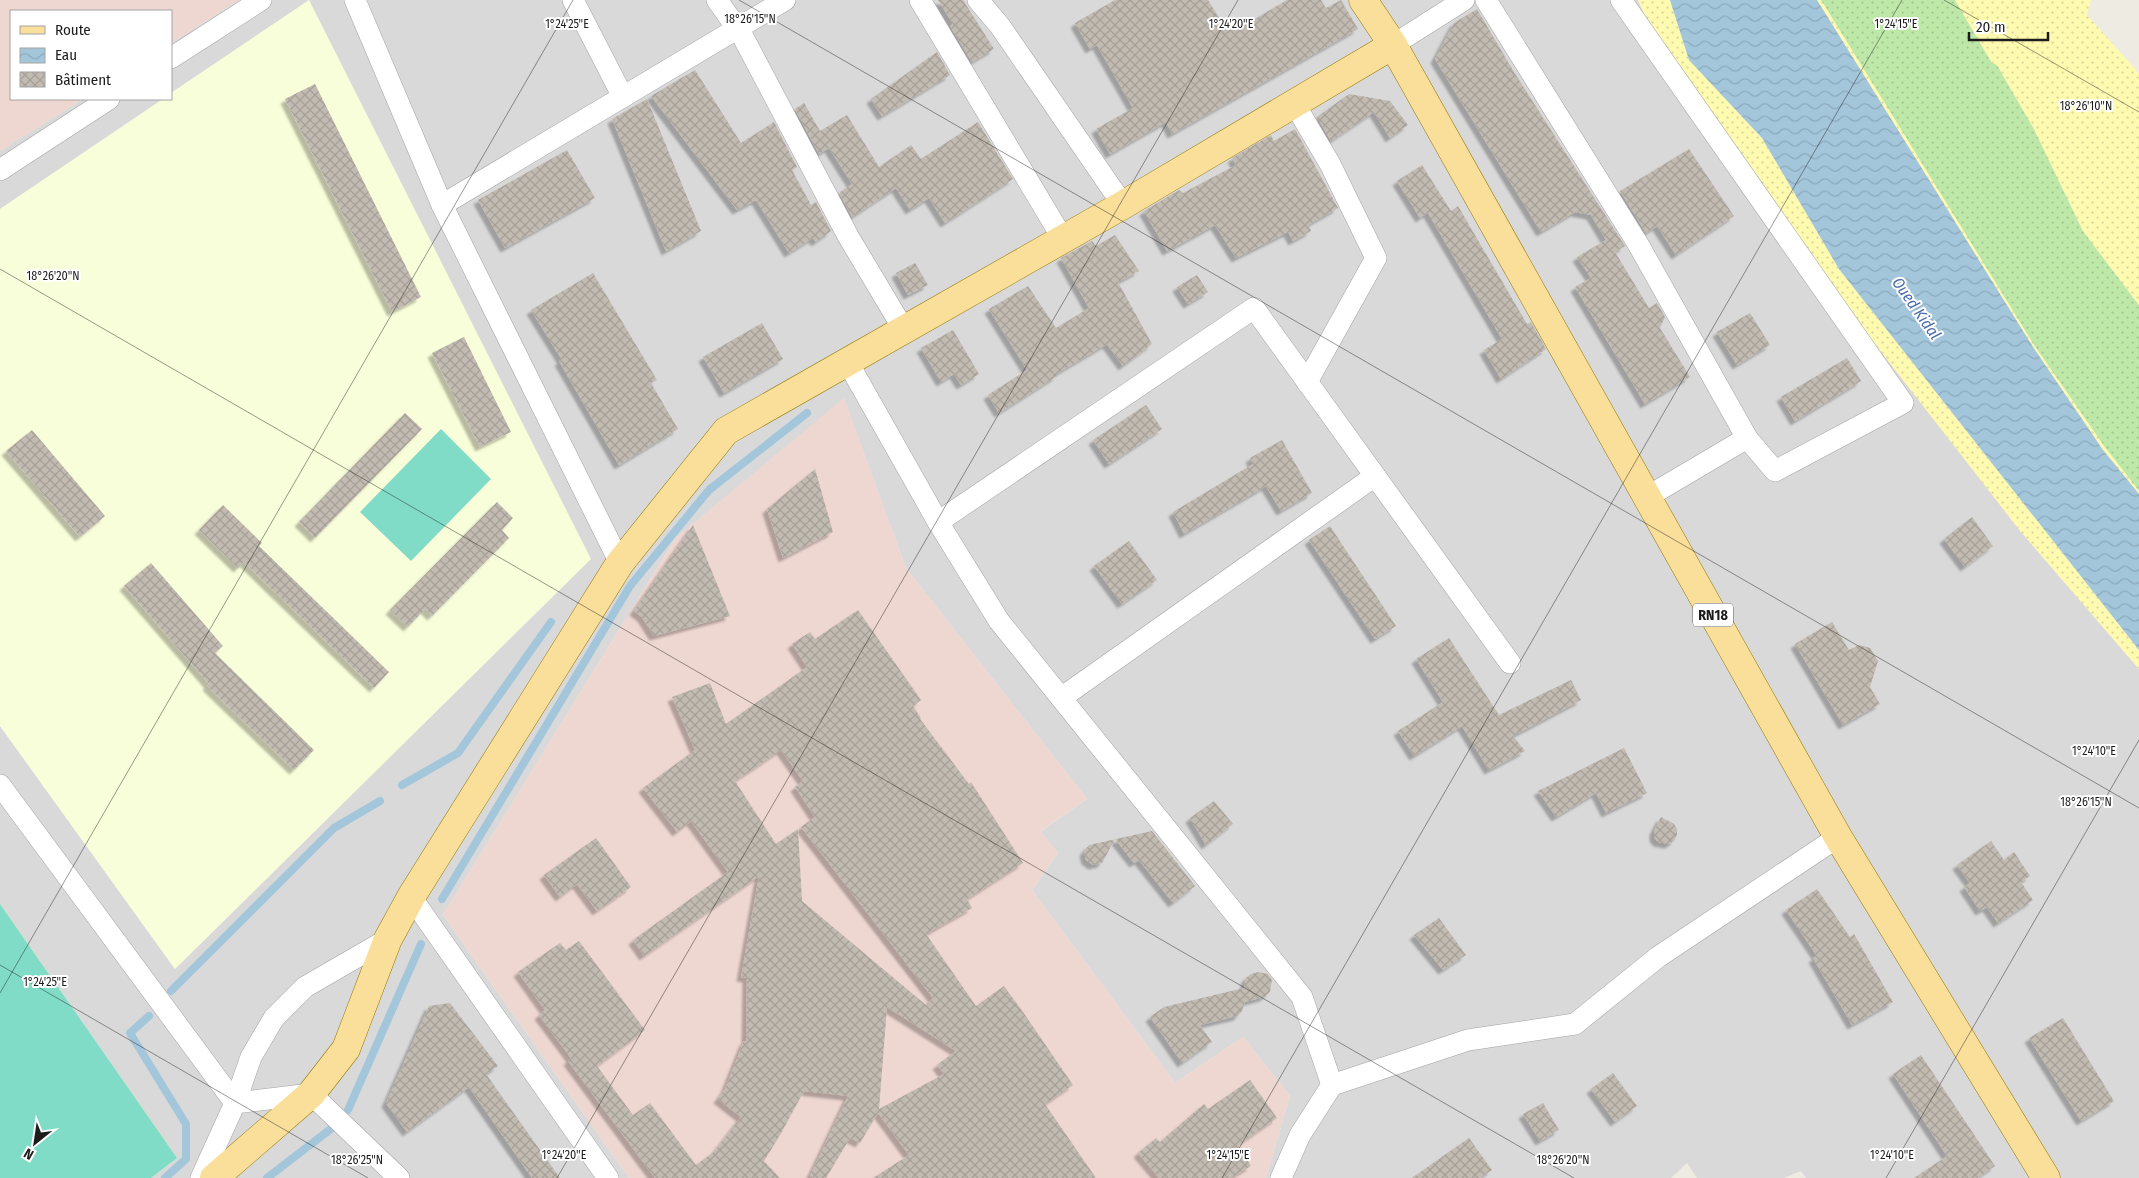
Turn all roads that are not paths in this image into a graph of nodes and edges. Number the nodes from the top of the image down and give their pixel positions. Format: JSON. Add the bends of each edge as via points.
{"nodes":[{"id":1,"x":261,"y":0,"type":"edge"},
{"id":2,"x":355,"y":0,"type":"edge"},
{"id":3,"x":573,"y":0,"type":"edge"},
{"id":4,"x":717,"y":0,"type":"edge"},
{"id":5,"x":785,"y":0,"type":"edge"},
{"id":6,"x":920,"y":0,"type":"edge"},
{"id":7,"x":978,"y":0,"type":"edge"},
{"id":8,"x":1362,"y":0,"type":"edge"},
{"id":9,"x":1464,"y":0,"type":"edge"},
{"id":10,"x":1486,"y":0,"type":"edge"},
{"id":11,"x":1621,"y":0,"type":"edge"},
{"id":12,"x":737,"y":29,"type":"junction"},
{"id":13,"x":1393,"y":45,"type":"junction"},
{"id":14,"x":172,"y":57,"type":"edge"},
{"id":15,"x":623,"y":97,"type":"junction"},
{"id":16,"x":107,"y":100,"type":"edge"},
{"id":17,"x":1294,"y":103,"type":"junction"},
{"id":18,"x":0,"y":170,"type":"edge"},
{"id":19,"x":1123,"y":204,"type":"junction"},
{"id":20,"x":442,"y":205,"type":"junction"},
{"id":21,"x":1062,"y":239,"type":"junction"},
{"id":22,"x":904,"y":330,"type":"junction"},
{"id":23,"x":848,"y":361,"type":"junction"},
{"id":24,"x":1307,"y":382,"type":"junction"},
{"id":25,"x":1747,"y":438,"type":"junction"},
{"id":26,"x":1375,"y":476,"type":"junction"},
{"id":27,"x":1647,"y":497,"type":"junction"},
{"id":28,"x":938,"y":522,"type":"junction"},
{"id":29,"x":620,"y":563,"type":"junction"},
{"id":30,"x":1510,"y":663,"type":"dead end"},
{"id":31,"x":1061,"y":698,"type":"junction"},
{"id":32,"x":0,"y":785,"type":"edge"},
{"id":33,"x":1838,"y":837,"type":"junction"},
{"id":34,"x":412,"y":897,"type":"junction"},
{"id":35,"x":388,"y":939,"type":"junction"},
{"id":36,"x":1332,"y":1085,"type":"junction"},
{"id":37,"x":311,"y":1094,"type":"junction"},
{"id":38,"x":235,"y":1103,"type":"junction"},
{"id":39,"x":215,"y":1177,"type":"edge"},
{"id":40,"x":399,"y":1178,"type":"edge"},
{"id":41,"x":608,"y":1178,"type":"edge"},
{"id":42,"x":1281,"y":1178,"type":"edge"},
{"id":43,"x":2046,"y":1178,"type":"edge"}],
"edges":[{"from":1,"to":14,"type":"street"},
{"from":2,"to":20,"type":"street"},
{"from":3,"to":15,"type":"street"},
{"from":4,"to":12,"type":"street"},
{"from":5,"to":12,"type":"street"},
{"from":6,"to":21,"type":"street"},
{"from":7,"to":19,"type":"street","via":[[1000,26]]},
{"from":8,"to":13,"type":"main road"},
{"from":9,"to":13,"type":"street"},
{"from":10,"to":25,"type":"street","via":[[1638,244]]},
{"from":11,"to":25,"type":"street","via":[[1903,403],[1775,471]]},
{"from":12,"to":15,"type":"street"},
{"from":12,"to":22,"type":"street","via":[[848,236]]},
{"from":13,"to":17,"type":"main road"},
{"from":13,"to":27,"type":"main road","number":"RN18"},
{"from":15,"to":20,"type":"street"},
{"from":16,"to":18,"type":"street"},
{"from":17,"to":19,"type":"main road"},
{"from":17,"to":24,"type":"street","via":[[1330,164],[1376,258]]},
{"from":19,"to":21,"type":"main road"},
{"from":20,"to":29,"type":"street"},
{"from":21,"to":22,"type":"main road"},
{"from":22,"to":23,"type":"main road"},
{"from":23,"to":28,"type":"street"},
{"from":23,"to":29,"type":"main road","via":[[726,431]]},
{"from":24,"to":26,"type":"street"},
{"from":24,"to":28,"type":"street","via":[[1254,308]]},
{"from":25,"to":27,"type":"street"},
{"from":26,"to":30,"type":"street"},
{"from":26,"to":31,"type":"street"},
{"from":27,"to":33,"type":"main road","number":"RN18"},
{"from":28,"to":31,"type":"street","via":[[999,620]]},
{"from":29,"to":34,"type":"main road"},
{"from":31,"to":36,"type":"street","via":[[1302,997]]},
{"from":32,"to":38,"type":"street"},
{"from":33,"to":36,"type":"street","via":[[1658,957],[1575,1024],[1468,1040]]},
{"from":33,"to":43,"type":"main road","number":"RN18"},
{"from":34,"to":35,"type":"main road"},
{"from":34,"to":41,"type":"street"},
{"from":35,"to":37,"type":"main road","via":[[346,1049]]},
{"from":35,"to":38,"type":"street","via":[[305,987],[274,1018],[251,1057]]},
{"from":36,"to":42,"type":"street","via":[[1300,1135]]},
{"from":37,"to":38,"type":"street"},
{"from":37,"to":39,"type":"main road"},
{"from":37,"to":40,"type":"street"},
{"from":38,"to":39,"type":"street"}]}
